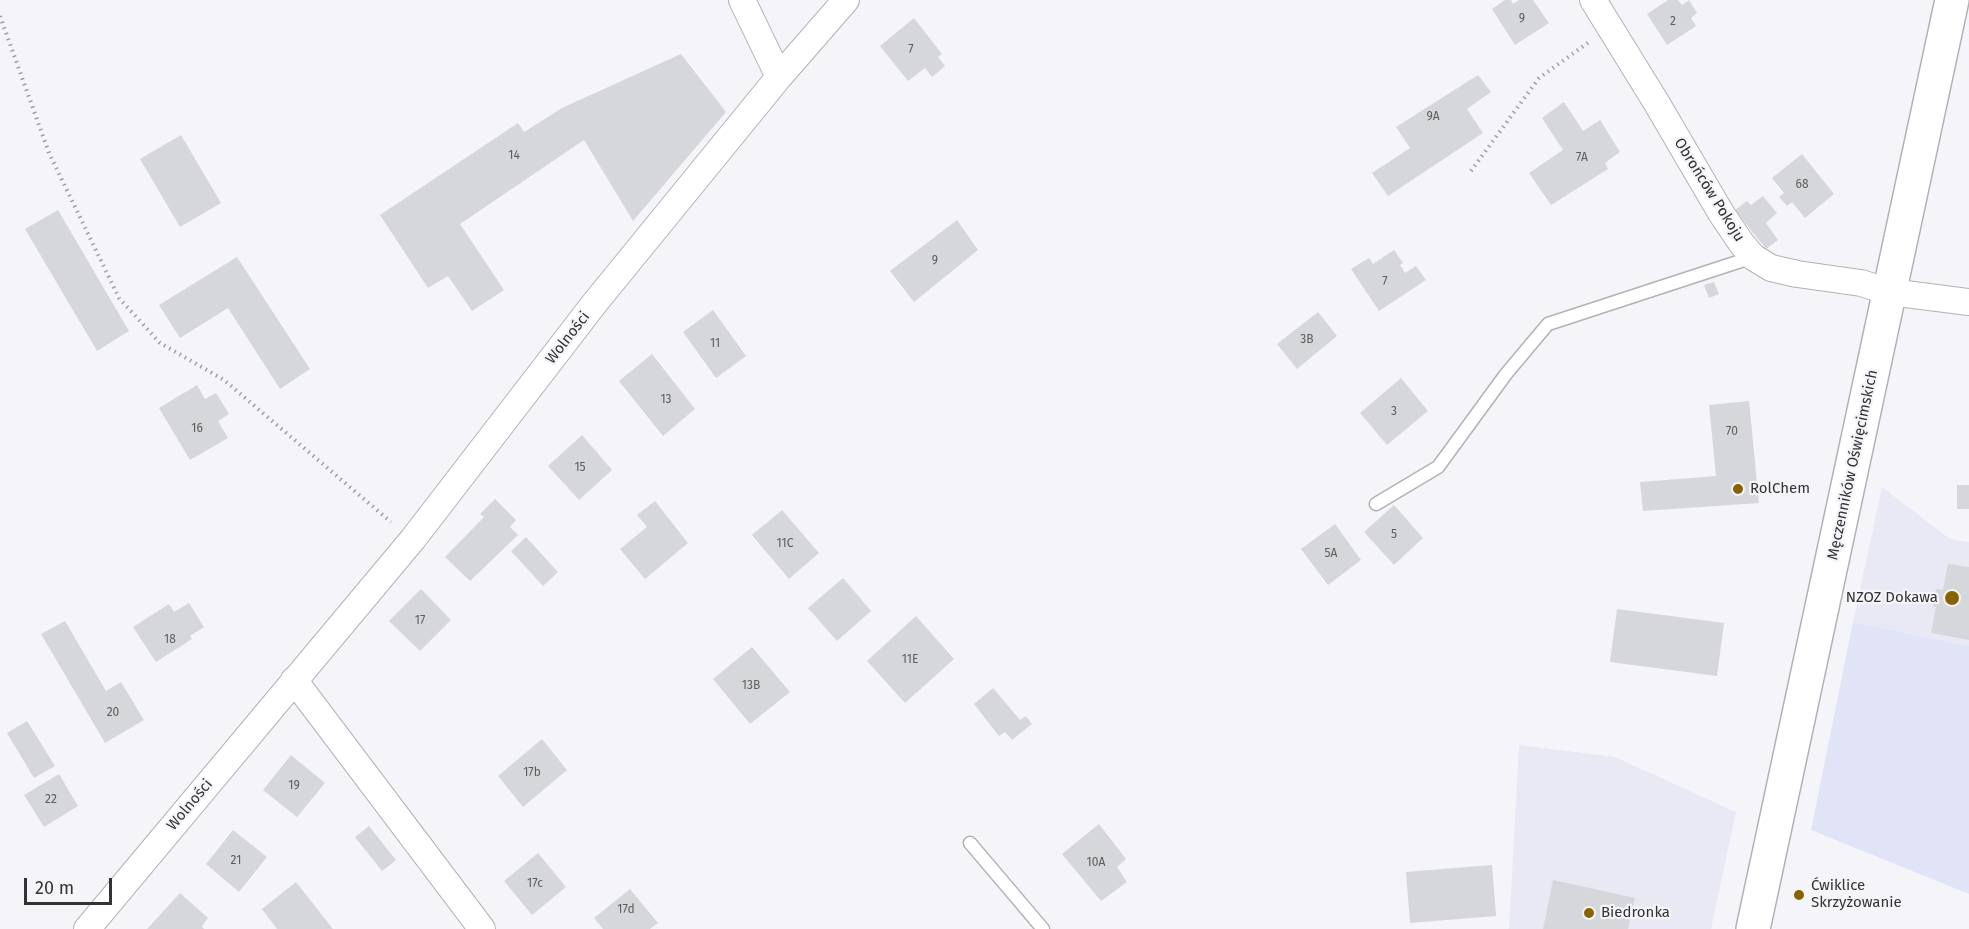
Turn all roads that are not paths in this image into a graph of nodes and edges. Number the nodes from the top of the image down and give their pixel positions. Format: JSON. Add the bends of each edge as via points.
{"nodes":[{"id":1,"x":742,"y":0,"type":"edge"},
{"id":2,"x":846,"y":0,"type":"edge"},
{"id":3,"x":1593,"y":0,"type":"edge"},
{"id":4,"x":1952,"y":0,"type":"edge"},
{"id":5,"x":779,"y":76,"type":"junction"},
{"id":6,"x":1753,"y":257,"type":"junction"},
{"id":7,"x":1890,"y":292,"type":"junction"},
{"id":8,"x":1969,"y":302,"type":"edge"},
{"id":9,"x":1376,"y":504,"type":"dead end"},
{"id":10,"x":294,"y":680,"type":"junction"},
{"id":11,"x":970,"y":843,"type":"dead end"},
{"id":12,"x":87,"y":929,"type":"edge"},
{"id":13,"x":482,"y":929,"type":"edge"},
{"id":14,"x":1043,"y":929,"type":"edge"},
{"id":15,"x":1753,"y":929,"type":"edge"}],
"edges":[{"from":1,"to":5,"type":"street"},
{"from":2,"to":5,"type":"street","name":"Wolności"},
{"from":3,"to":6,"type":"street","name":"Obrońców Pokoju","via":[[1721,213]]},
{"from":4,"to":7,"type":"main road","name":"Męczenników Oświęcimskich"},
{"from":5,"to":10,"type":"street","name":"Wolności","via":[[594,304],[413,539]]},
{"from":6,"to":7,"type":"street","name":"Obrońców Pokoju","via":[[1771,268],[1861,283]]},
{"from":6,"to":9,"type":"lane","via":[[1548,324],[1437,467]]},
{"from":7,"to":8,"type":"street","name":"Obrońców Pokoju"},
{"from":7,"to":15,"type":"main road","name":"Męczenników Oświęcimskich"},
{"from":10,"to":12,"type":"street","name":"Wolności"},
{"from":10,"to":13,"type":"street"},
{"from":11,"to":14,"type":"lane"}]}
